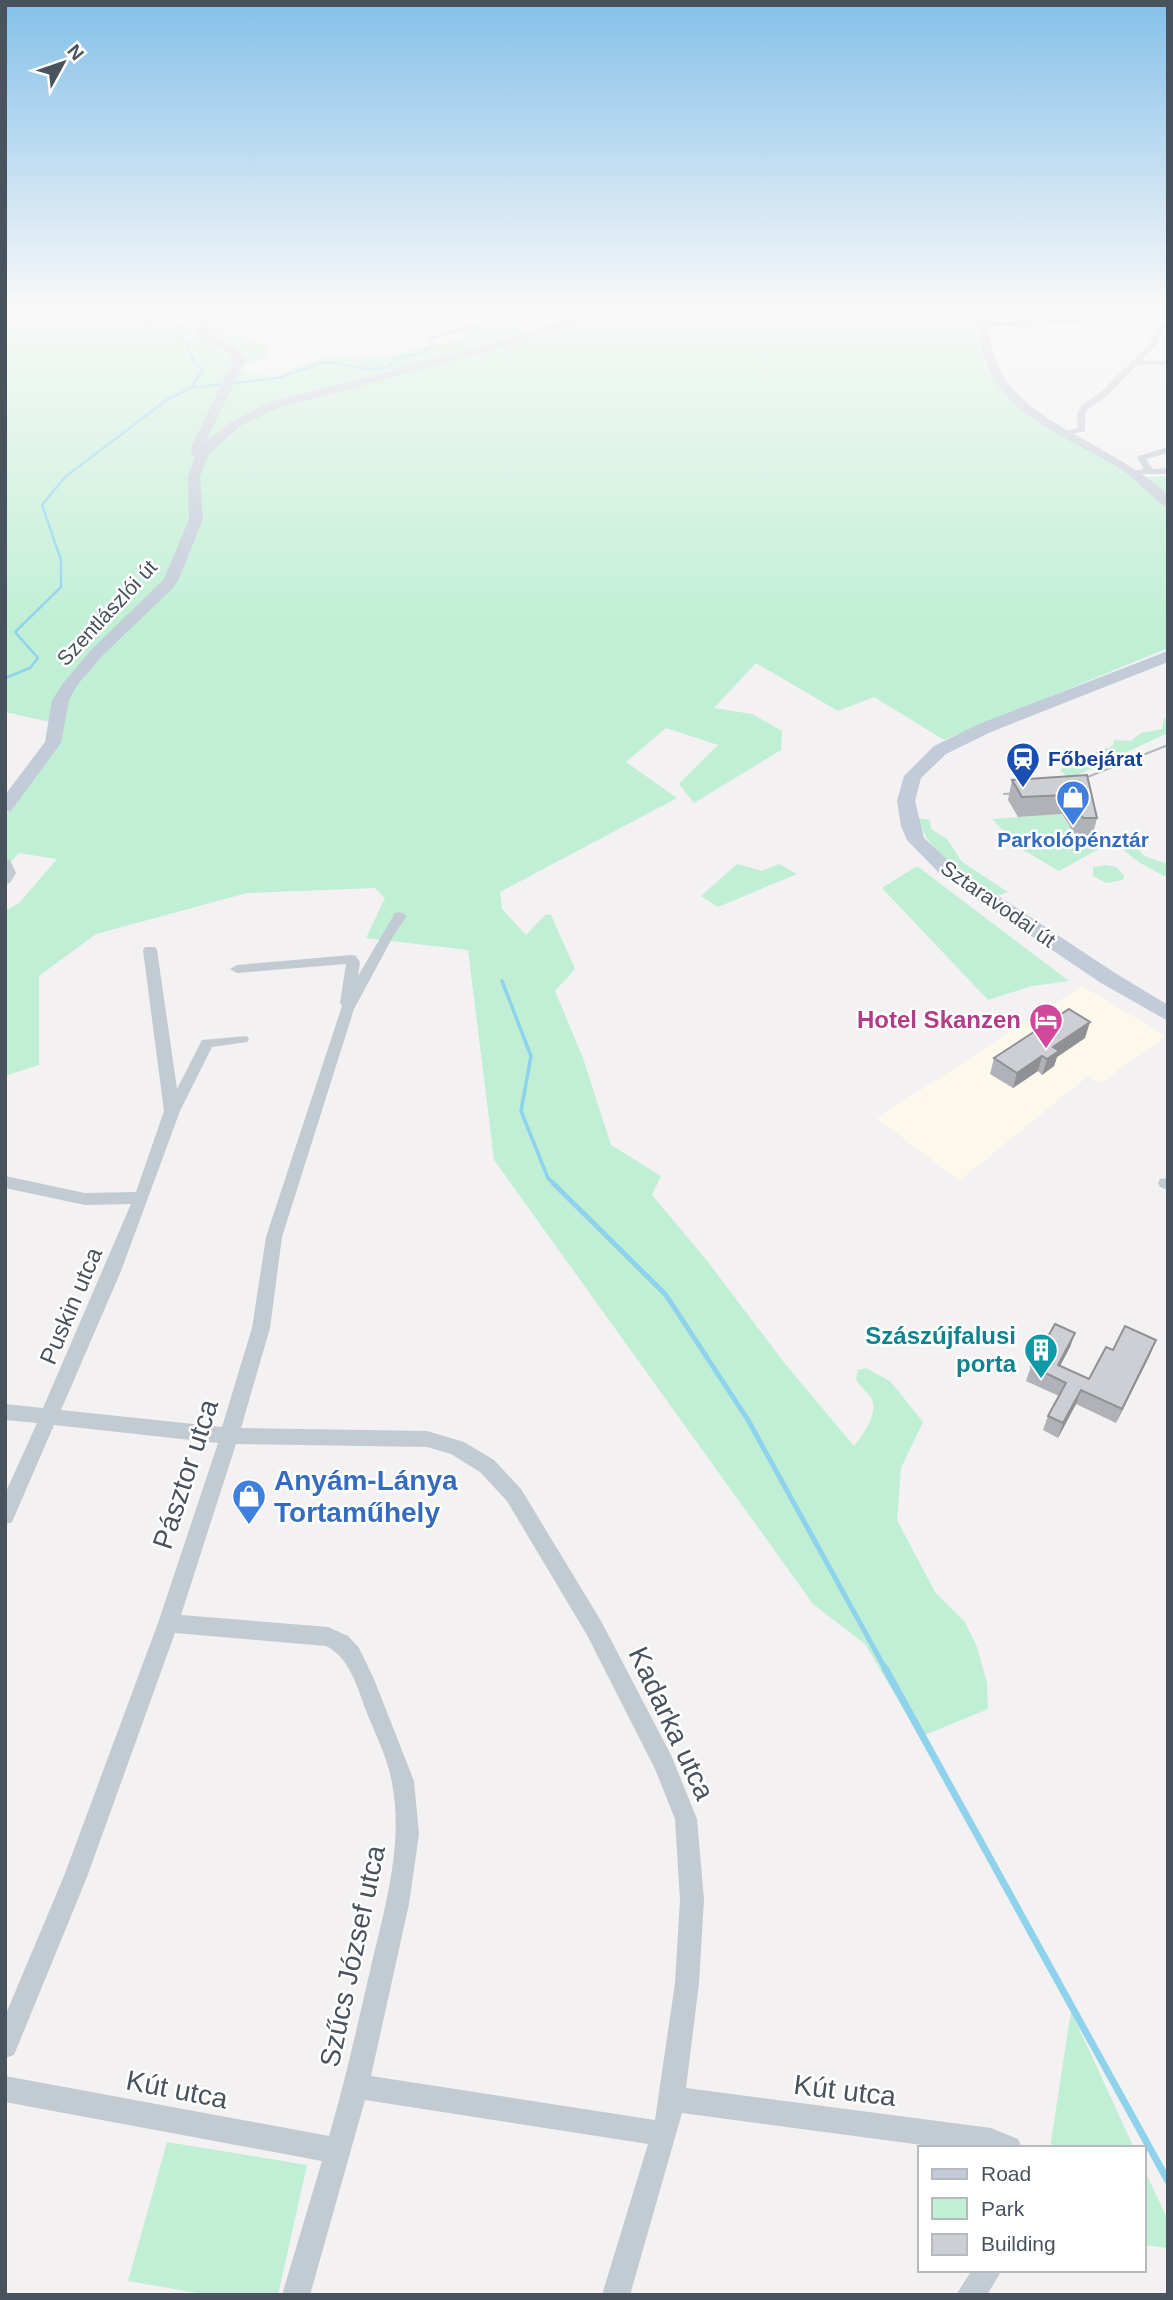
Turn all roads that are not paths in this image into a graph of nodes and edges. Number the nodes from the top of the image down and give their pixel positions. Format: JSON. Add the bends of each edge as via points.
{"nodes":[{"id":1,"x":213,"y":415,"type":"edge"},
{"id":2,"x":249,"y":415,"type":"edge"},
{"id":3,"x":1040,"y":415,"type":"edge"},
{"id":4,"x":1081,"y":415,"type":"edge"},
{"id":5,"x":1069,"y":433,"type":"junction"},
{"id":6,"x":1168,"y":450,"type":"edge"},
{"id":7,"x":200,"y":460,"type":"junction"},
{"id":8,"x":1151,"y":471,"type":"junction"},
{"id":9,"x":1168,"y":471,"type":"edge"},
{"id":10,"x":1134,"y":472,"type":"junction"},
{"id":11,"x":1168,"y":503,"type":"edge"},
{"id":12,"x":1168,"y":656,"type":"edge"},
{"id":13,"x":5,"y":807,"type":"edge"},
{"id":14,"x":5,"y":863,"type":"edge"},
{"id":15,"x":5,"y":880,"type":"edge"},
{"id":16,"x":400,"y":916,"type":"dead end"},
{"id":17,"x":150,"y":950,"type":"dead end"},
{"id":18,"x":237,"y":970,"type":"dead end"},
{"id":19,"x":347,"y":1009,"type":"junction"},
{"id":20,"x":1168,"y":1014,"type":"edge"},
{"id":21,"x":242,"y":1039,"type":"dead end"},
{"id":22,"x":172,"y":1111,"type":"junction"},
{"id":23,"x":5,"y":1182,"type":"edge"},
{"id":24,"x":142,"y":1198,"type":"junction"},
{"id":25,"x":5,"y":1412,"type":"edge"},
{"id":26,"x":50,"y":1417,"type":"junction"},
{"id":27,"x":229,"y":1436,"type":"junction"},
{"id":28,"x":5,"y":1516,"type":"edge"},
{"id":29,"x":168,"y":1623,"type":"junction"},
{"id":30,"x":5,"y":2046,"type":"edge"},
{"id":31,"x":356,"y":2086,"type":"junction"},
{"id":32,"x":5,"y":2089,"type":"edge"},
{"id":33,"x":672,"y":2099,"type":"junction"},
{"id":34,"x":664,"y":2134,"type":"junction"},
{"id":35,"x":1004,"y":2146,"type":"edge"},
{"id":36,"x":338,"y":2151,"type":"junction"},
{"id":37,"x":987,"y":2272,"type":"edge"},
{"id":38,"x":296,"y":2295,"type":"edge"},
{"id":39,"x":616,"y":2295,"type":"edge"},
{"id":40,"x":970,"y":2295,"type":"edge"}],
"edges":[{"from":1,"to":7,"type":"main road","name":"Szentlászlói út","via":[[198,445]]},
{"from":2,"to":7,"type":"main road","via":[[231,425]]},
{"from":3,"to":5,"type":"main road"},
{"from":4,"to":5,"type":"street","via":[[1082,429]]},
{"from":5,"to":10,"type":"main road"},
{"from":6,"to":8,"type":"street","via":[[1141,458]]},
{"from":7,"to":13,"type":"main road","name":"Szentlászlói út","via":[[194,477],[196,522],[176,573],[83,668],[62,696],[53,743]]},
{"from":8,"to":9,"type":"street"},
{"from":8,"to":10,"type":"street"},
{"from":10,"to":11,"type":"main road"},
{"from":12,"to":20,"type":"street","name":"Sztaravodai út","via":[[940,750],[913,776],[906,801],[916,839],[949,872]]},
{"from":14,"to":15,"type":"street","via":[[10,873]]},
{"from":16,"to":19,"type":"street","name":"Pásztor utca"},
{"from":17,"to":22,"type":"street","name":"Puskin utca"},
{"from":18,"to":19,"type":"street","via":[[351,959]]},
{"from":19,"to":27,"type":"street","name":"Pásztor utca","via":[[274,1237],[261,1328]]},
{"from":21,"to":22,"type":"street","name":"Puskin utca","via":[[207,1043]]},
{"from":22,"to":24,"type":"street","name":"Puskin utca"},
{"from":23,"to":24,"type":"street","via":[[85,1199]]},
{"from":24,"to":26,"type":"street","name":"Puskin utca"},
{"from":25,"to":26,"type":"street","name":"Kadarka utca"},
{"from":26,"to":27,"type":"street","name":"Kadarka utca"},
{"from":26,"to":28,"type":"street","name":"Puskin utca"},
{"from":27,"to":29,"type":"street","name":"Pásztor utca"},
{"from":27,"to":33,"type":"street","name":"Kadarka utca","via":[[427,1439],[457,1448],[487,1466],[514,1495],[594,1628],[663,1763],[686,1819],[692,1899]]},
{"from":29,"to":30,"type":"street","name":"Pásztor utca","via":[[75,1877]]},
{"from":29,"to":31,"type":"street","name":"Szűcs József utca","via":[[328,1637],[352,1655],[367,1686],[402,1781],[408,1834]]},
{"from":31,"to":34,"type":"street"},
{"from":31,"to":36,"type":"street","name":"Szűcs József utca"},
{"from":32,"to":36,"type":"street","name":"Kút utca"},
{"from":33,"to":34,"type":"street","name":"Kadarka utca"},
{"from":33,"to":35,"type":"street","name":"Kút utca"},
{"from":34,"to":39,"type":"street","name":"Kadarka utca"},
{"from":36,"to":38,"type":"street","name":"Szűcs József utca"},
{"from":37,"to":40,"type":"street"}]}
